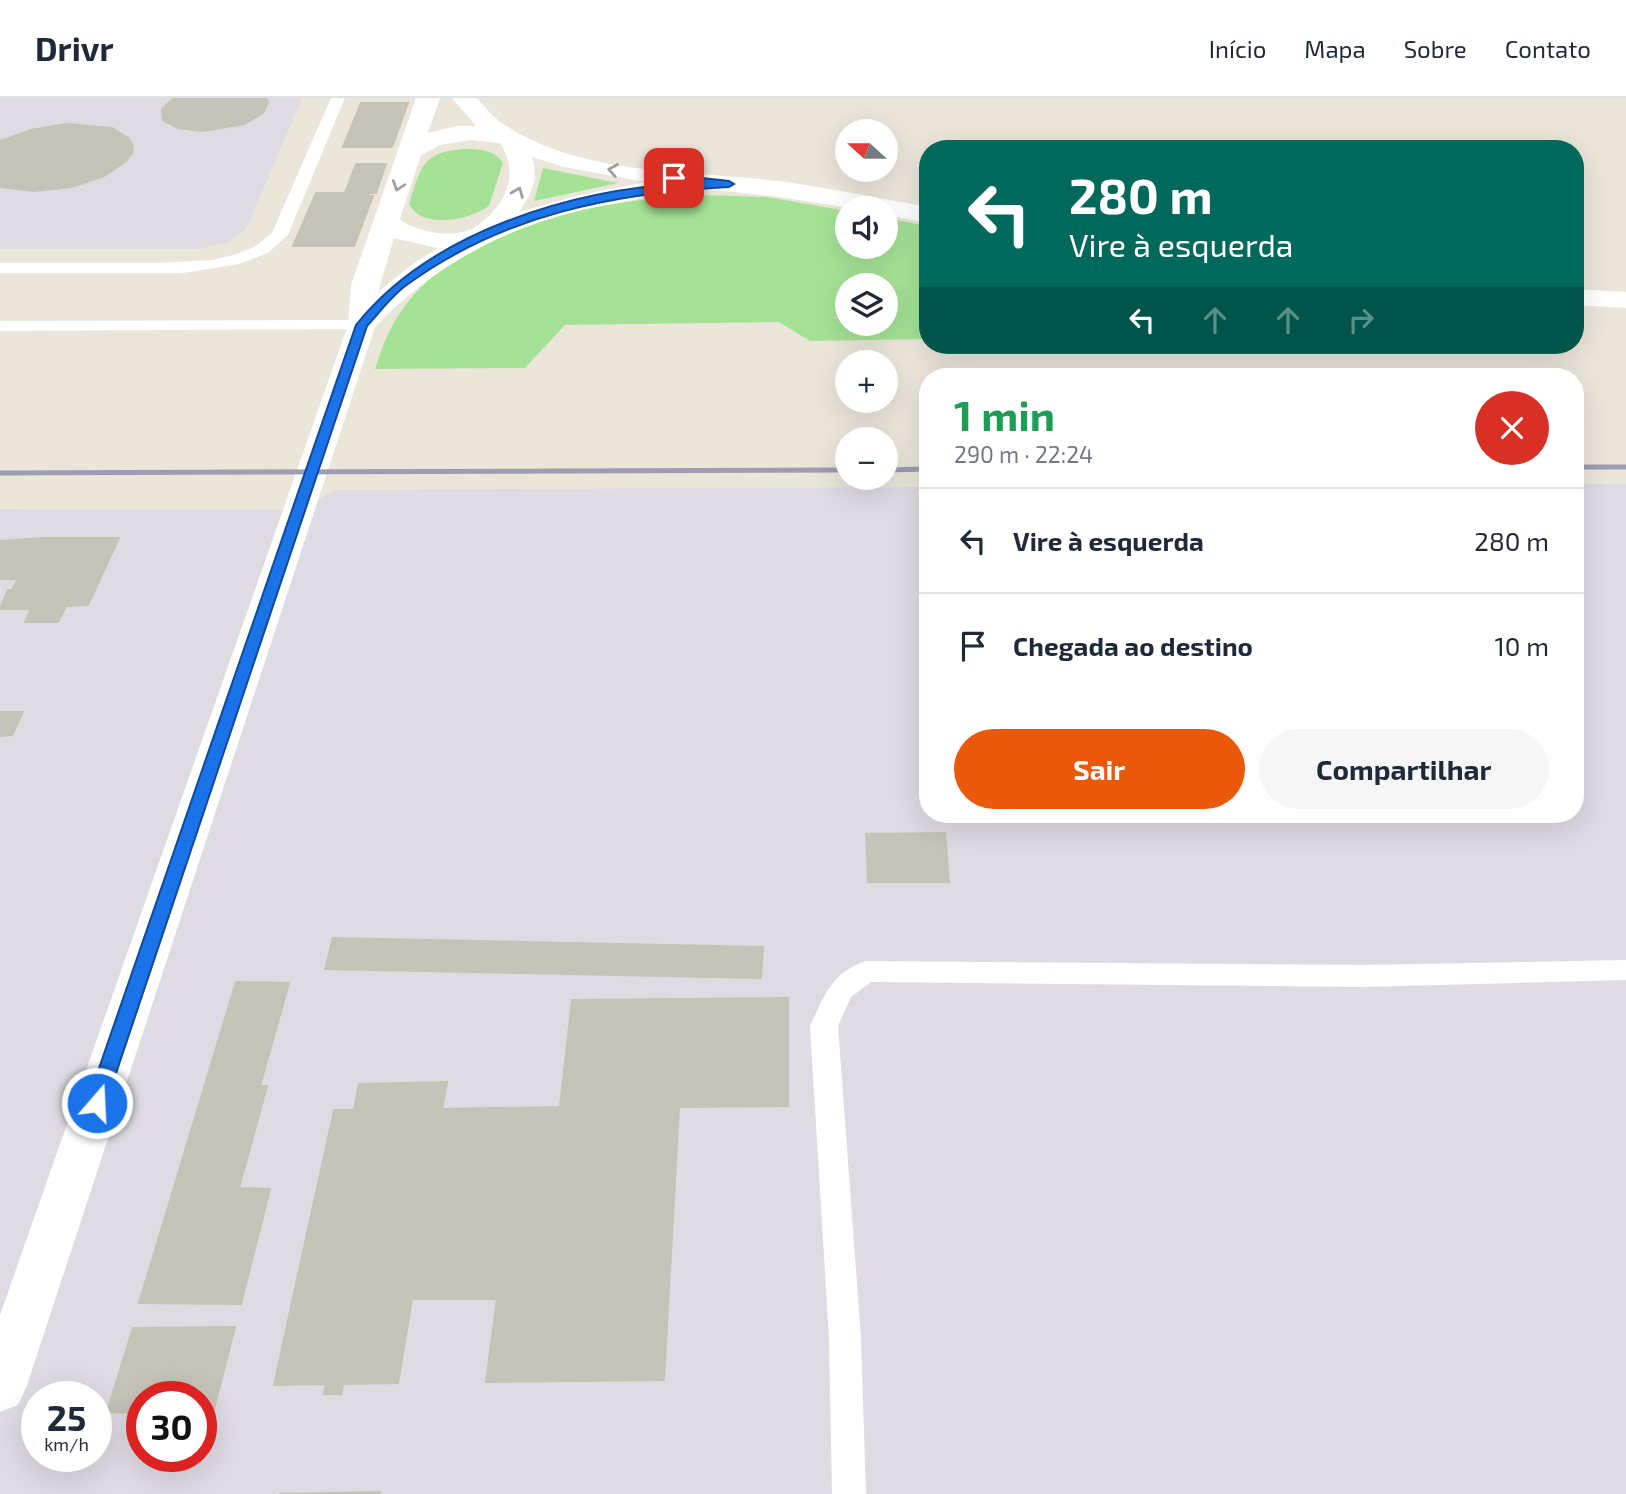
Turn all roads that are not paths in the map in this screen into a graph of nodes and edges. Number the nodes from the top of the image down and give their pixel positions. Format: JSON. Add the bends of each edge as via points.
{"nodes":[{"id":1,"x":338,"y":98,"type":"edge"},
{"id":2,"x":428,"y":98,"type":"edge"},
{"id":3,"x":464,"y":98,"type":"edge"},
{"id":4,"x":509,"y":137,"type":"junction"},
{"id":5,"x":410,"y":152,"type":"junction"},
{"id":6,"x":729,"y":184,"type":"junction"},
{"id":7,"x":919,"y":213,"type":"edge"},
{"id":8,"x":386,"y":220,"type":"junction"},
{"id":9,"x":480,"y":236,"type":"junction"},
{"id":10,"x":0,"y":268,"type":"edge"},
{"id":11,"x":1584,"y":298,"type":"edge"},
{"id":12,"x":1626,"y":300,"type":"edge"},
{"id":13,"x":362,"y":325,"type":"junction"},
{"id":14,"x":0,"y":326,"type":"edge"},
{"id":15,"x":1626,"y":970,"type":"edge"},
{"id":16,"x":0,"y":1388,"type":"edge"},
{"id":17,"x":849,"y":1494,"type":"edge"}],
"edges":[{"from":1,"to":10,"type":"lane","via":[[287,225],[257,251],[194,268]]},
{"from":2,"to":5,"type":"street"},
{"from":3,"to":4,"type":"street"},
{"from":4,"to":5,"type":"street","via":[[461,133],[426,142]]},
{"from":6,"to":4,"type":"street","one_way":true,"via":[[589,166]]},
{"from":9,"to":4,"type":"street","one_way":true,"via":[[508,211],[522,184],[522,160]]},
{"from":5,"to":8,"type":"street","one_way":true},
{"from":6,"to":7,"type":"street","via":[[799,191]]},
{"from":6,"to":9,"type":"street","via":[[606,196],[547,211]]},
{"from":8,"to":9,"type":"street","via":[[399,231],[421,238]]},
{"from":8,"to":13,"type":"street","via":[[365,285]]},
{"from":9,"to":13,"type":"street","via":[[402,283]]},
{"from":11,"to":12,"type":"street"},
{"from":13,"to":14,"type":"lane"},
{"from":13,"to":16,"type":"street"},
{"from":15,"to":17,"type":"lane","via":[[1362,976],[866,971],[839,990],[824,1026],[845,1338]]}]}
